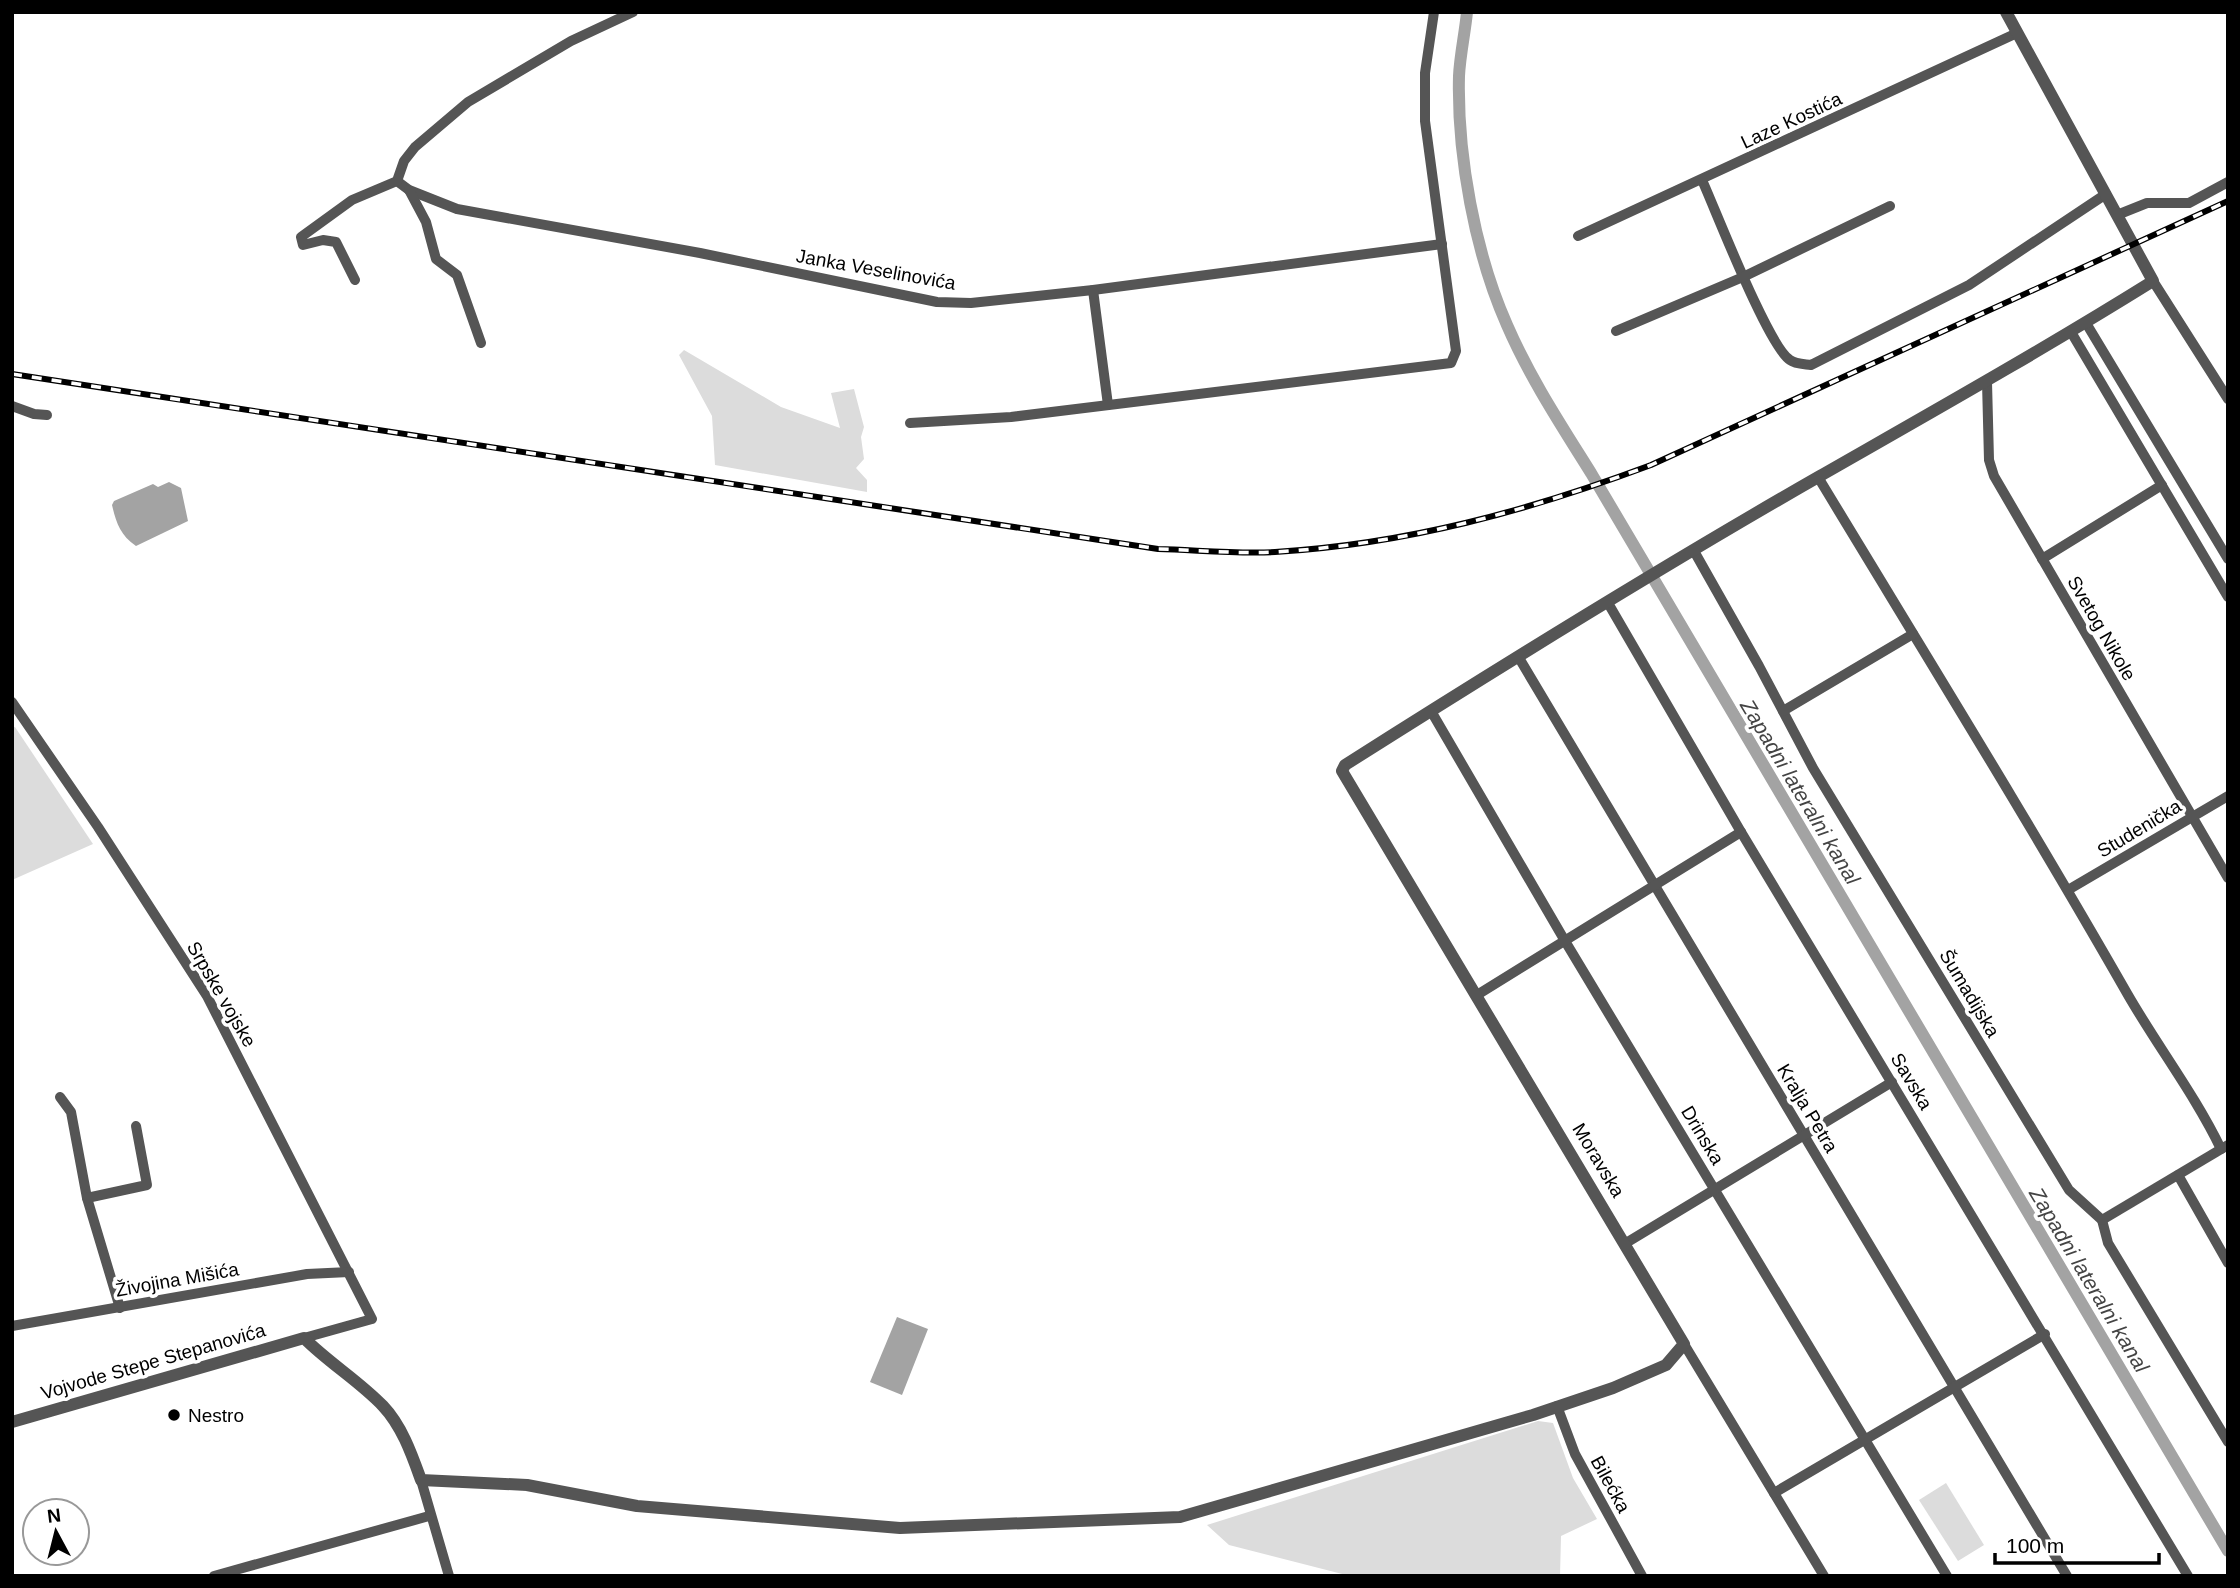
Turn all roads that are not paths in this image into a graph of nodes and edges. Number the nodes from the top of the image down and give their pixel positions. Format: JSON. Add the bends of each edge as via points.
{"nodes":[{"id":1,"x":634,"y":12,"type":"edge"},
{"id":2,"x":1434,"y":12,"type":"edge"},
{"id":3,"x":2006,"y":12,"type":"edge"},
{"id":4,"x":2017,"y":33,"type":"junction"},
{"id":5,"x":1702,"y":180,"type":"junction"},
{"id":6,"x":397,"y":181,"type":"junction"},
{"id":7,"x":2228,"y":182,"type":"edge"},
{"id":8,"x":410,"y":190,"type":"junction"},
{"id":9,"x":2106,"y":194,"type":"junction"},
{"id":10,"x":1890,"y":206,"type":"dead end"},
{"id":11,"x":2117,"y":215,"type":"junction"},
{"id":12,"x":1578,"y":236,"type":"dead end"},
{"id":13,"x":1442,"y":244,"type":"junction"},
{"id":14,"x":1743,"y":276,"type":"junction"},
{"id":15,"x":355,"y":280,"type":"dead end"},
{"id":16,"x":2153,"y":281,"type":"junction"},
{"id":17,"x":1093,"y":290,"type":"junction"},
{"id":18,"x":2086,"y":323,"type":"junction"},
{"id":19,"x":1616,"y":331,"type":"dead end"},
{"id":20,"x":2071,"y":332,"type":"junction"},
{"id":21,"x":481,"y":343,"type":"dead end"},
{"id":22,"x":1987,"y":383,"type":"junction"},
{"id":23,"x":2228,"y":399,"type":"edge"},
{"id":24,"x":1108,"y":405,"type":"junction"},
{"id":25,"x":12,"y":406,"type":"edge"},
{"id":26,"x":47,"y":415,"type":"dead end"},
{"id":27,"x":910,"y":423,"type":"dead end"},
{"id":28,"x":1818,"y":477,"type":"junction"},
{"id":29,"x":2162,"y":485,"type":"junction"},
{"id":30,"x":1694,"y":551,"type":"junction"},
{"id":31,"x":2042,"y":559,"type":"junction"},
{"id":32,"x":2228,"y":559,"type":"edge"},
{"id":33,"x":2228,"y":597,"type":"edge"},
{"id":34,"x":1608,"y":603,"type":"junction"},
{"id":35,"x":1913,"y":634,"type":"junction"},
{"id":36,"x":1519,"y":658,"type":"junction"},
{"id":37,"x":12,"y":702,"type":"edge"},
{"id":38,"x":1431,"y":710,"type":"junction"},
{"id":39,"x":1783,"y":712,"type":"junction"},
{"id":40,"x":2228,"y":796,"type":"edge"},
{"id":41,"x":2190,"y":817,"type":"junction"},
{"id":42,"x":1741,"y":832,"type":"junction"},
{"id":43,"x":2228,"y":878,"type":"edge"},
{"id":44,"x":1653,"y":886,"type":"junction"},
{"id":45,"x":2068,"y":890,"type":"junction"},
{"id":46,"x":1565,"y":941,"type":"junction"},
{"id":47,"x":1477,"y":995,"type":"junction"},
{"id":48,"x":1892,"y":1082,"type":"junction"},
{"id":49,"x":60,"y":1097,"type":"dead end"},
{"id":50,"x":136,"y":1126,"type":"dead end"},
{"id":51,"x":1804,"y":1135,"type":"junction"},
{"id":52,"x":2224,"y":1147,"type":"edge"},
{"id":53,"x":2178,"y":1175,"type":"junction"},
{"id":54,"x":1716,"y":1189,"type":"junction"},
{"id":55,"x":87,"y":1198,"type":"junction"},
{"id":56,"x":2102,"y":1220,"type":"junction"},
{"id":57,"x":1626,"y":1243,"type":"junction"},
{"id":58,"x":2228,"y":1262,"type":"edge"},
{"id":59,"x":349,"y":1272,"type":"junction"},
{"id":60,"x":120,"y":1308,"type":"junction"},
{"id":61,"x":12,"y":1326,"type":"edge"},
{"id":62,"x":2045,"y":1334,"type":"junction"},
{"id":63,"x":304,"y":1338,"type":"junction"},
{"id":64,"x":1684,"y":1344,"type":"junction"},
{"id":65,"x":1955,"y":1387,"type":"junction"},
{"id":66,"x":1556,"y":1406,"type":"junction"},
{"id":67,"x":12,"y":1422,"type":"edge"},
{"id":68,"x":1864,"y":1440,"type":"junction"},
{"id":69,"x":2228,"y":1442,"type":"edge"},
{"id":70,"x":421,"y":1479,"type":"junction"},
{"id":71,"x":1774,"y":1493,"type":"junction"},
{"id":72,"x":429,"y":1516,"type":"junction"},
{"id":73,"x":214,"y":1576,"type":"edge"},
{"id":74,"x":449,"y":1576,"type":"edge"},
{"id":75,"x":1642,"y":1576,"type":"edge"},
{"id":76,"x":1824,"y":1576,"type":"edge"},
{"id":77,"x":1947,"y":1576,"type":"edge"},
{"id":78,"x":2067,"y":1576,"type":"edge"},
{"id":79,"x":2188,"y":1576,"type":"edge"}],
"edges":[{"from":1,"to":6,"type":"street","via":[[571,41],[468,102],[415,147]]},
{"from":2,"to":13,"type":"street","via":[[1424,95]]},
{"from":3,"to":4,"type":"street"},
{"from":4,"to":5,"type":"street","name":"Laze Kostića"},
{"from":4,"to":9,"type":"street"},
{"from":5,"to":12,"type":"street","name":"Laze Kostića"},
{"from":5,"to":14,"type":"street"},
{"from":6,"to":8,"type":"street","name":"Janka Veselinovića"},
{"from":6,"to":15,"type":"street","via":[[352,200],[301,237],[303,245],[337,242]]},
{"from":7,"to":11,"type":"street","via":[[2189,203],[2147,203]]},
{"from":8,"to":17,"type":"street","name":"Janka Veselinovića","via":[[457,209],[937,302],[971,303]]},
{"from":8,"to":21,"type":"street","via":[[426,222],[436,259],[457,275]]},
{"from":9,"to":11,"type":"street"},
{"from":9,"to":14,"type":"street","via":[[1969,285],[1811,365],[1790,360],[1780,349]]},
{"from":10,"to":14,"type":"street"},
{"from":11,"to":16,"type":"street"},
{"from":13,"to":17,"type":"street","name":"Janka Veselinovića"},
{"from":13,"to":24,"type":"street","via":[[1456,351],[1451,363]]},
{"from":14,"to":19,"type":"street"},
{"from":16,"to":18,"type":"street"},
{"from":16,"to":23,"type":"street"},
{"from":17,"to":24,"type":"street"},
{"from":18,"to":20,"type":"street"},
{"from":18,"to":32,"type":"street"},
{"from":20,"to":22,"type":"street"},
{"from":20,"to":29,"type":"street"},
{"from":22,"to":28,"type":"street"},
{"from":22,"to":31,"type":"street","name":"Svetog Nikole","via":[[1989,460]]},
{"from":24,"to":27,"type":"street"},
{"from":25,"to":26,"type":"street"},
{"from":28,"to":30,"type":"street"},
{"from":28,"to":35,"type":"street"},
{"from":29,"to":31,"type":"street"},
{"from":29,"to":33,"type":"street"},
{"from":30,"to":34,"type":"street"},
{"from":30,"to":39,"type":"street","name":"Šumadijska"},
{"from":31,"to":41,"type":"street","name":"Svetog Nikole"},
{"from":34,"to":36,"type":"street"},
{"from":34,"to":42,"type":"street","name":"Savska"},
{"from":35,"to":39,"type":"street"},
{"from":35,"to":45,"type":"street"},
{"from":36,"to":38,"type":"street"},
{"from":36,"to":44,"type":"street","name":"Kralja Petra"},
{"from":37,"to":59,"type":"street","name":"Srpske vojske","via":[[99,827],[206,996]]},
{"from":38,"to":46,"type":"street","name":"Drinska"},
{"from":38,"to":47,"type":"street","name":"Moravska","via":[[1342,771]]},
{"from":39,"to":56,"type":"street","name":"Šumadijska","via":[[2069,1190]]},
{"from":40,"to":41,"type":"street","name":"Studenička"},
{"from":41,"to":43,"type":"street","name":"Svetog Nikole"},
{"from":41,"to":45,"type":"street","name":"Studenička"},
{"from":42,"to":44,"type":"street"},
{"from":42,"to":48,"type":"street","name":"Savska"},
{"from":44,"to":46,"type":"street"},
{"from":44,"to":51,"type":"street","name":"Kralja Petra"},
{"from":45,"to":52,"type":"street","via":[[2160,1050]]},
{"from":46,"to":47,"type":"street"},
{"from":46,"to":54,"type":"street","name":"Drinska"},
{"from":47,"to":57,"type":"street","name":"Moravska"},
{"from":48,"to":51,"type":"street"},
{"from":48,"to":62,"type":"street","name":"Savska"},
{"from":49,"to":55,"type":"street","via":[[71,1112]]},
{"from":50,"to":55,"type":"street","via":[[147,1185]]},
{"from":51,"to":54,"type":"street"},
{"from":51,"to":65,"type":"street","name":"Kralja Petra"},
{"from":52,"to":53,"type":"street"},
{"from":53,"to":56,"type":"street"},
{"from":53,"to":58,"type":"street"},
{"from":54,"to":57,"type":"street"},
{"from":54,"to":68,"type":"street","name":"Drinska"},
{"from":55,"to":60,"type":"street"},
{"from":56,"to":69,"type":"street","name":"Šumadijska","via":[[2108,1244]]},
{"from":57,"to":64,"type":"street","name":"Moravska"},
{"from":59,"to":60,"type":"street","name":"Živojina Mišića","via":[[307,1274]]},
{"from":59,"to":63,"type":"street","name":"Srpske vojske","via":[[372,1320]]},
{"from":60,"to":61,"type":"street","name":"Živojina Mišića"},
{"from":62,"to":65,"type":"street"},
{"from":62,"to":79,"type":"street","name":"Savska"},
{"from":63,"to":67,"type":"street","name":"Vojvode Stepe Stepanovića"},
{"from":63,"to":70,"type":"street","via":[[386,1408]]},
{"from":64,"to":66,"type":"street","via":[[1655,1372]]},
{"from":64,"to":71,"type":"street","name":"Moravska"},
{"from":65,"to":68,"type":"street"},
{"from":65,"to":78,"type":"street","name":"Kralja Petra"},
{"from":66,"to":70,"type":"street","via":[[1181,1517],[900,1528],[637,1506],[527,1485]]},
{"from":66,"to":75,"type":"street","name":"Bilećka","via":[[1575,1454]]},
{"from":68,"to":71,"type":"street"},
{"from":68,"to":77,"type":"street","name":"Drinska"},
{"from":70,"to":72,"type":"street"},
{"from":71,"to":76,"type":"street","name":"Moravska"},
{"from":72,"to":73,"type":"street"},
{"from":72,"to":74,"type":"street"}]}
